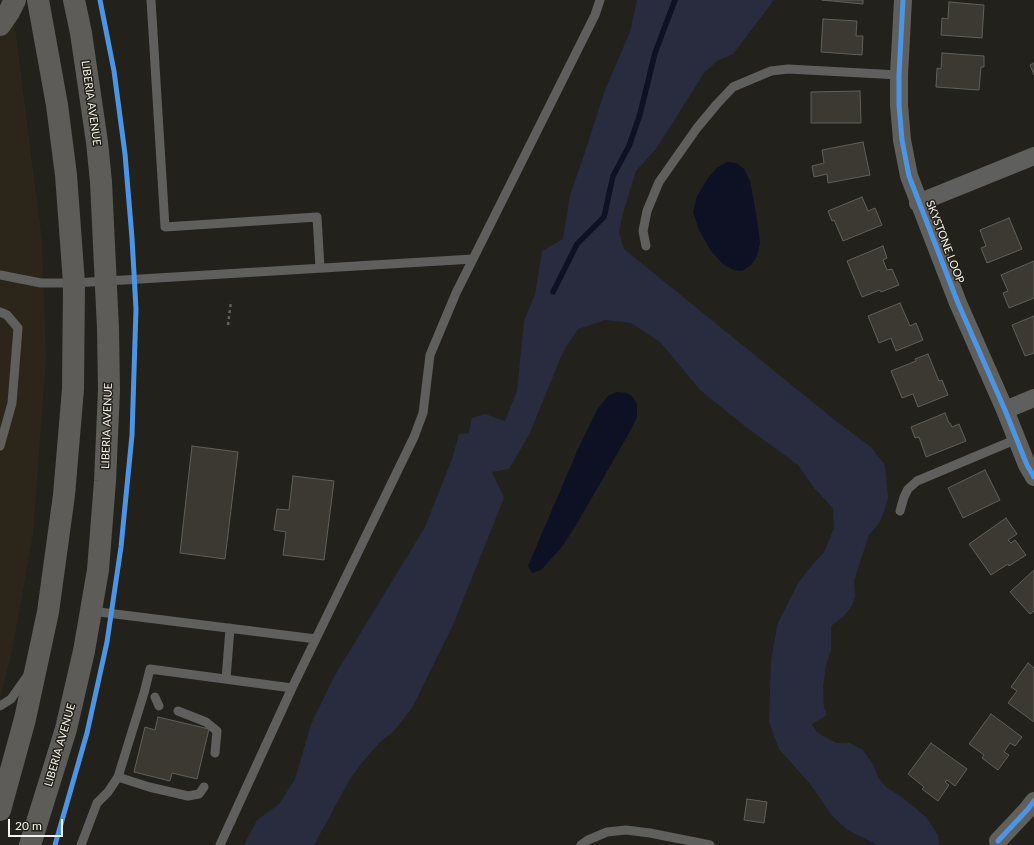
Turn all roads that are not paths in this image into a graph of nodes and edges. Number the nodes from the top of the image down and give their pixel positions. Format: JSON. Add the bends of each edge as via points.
{"nodes":[{"id":1,"x":15,"y":0,"type":"edge"},
{"id":2,"x":38,"y":0,"type":"edge"},
{"id":3,"x":74,"y":0,"type":"edge"},
{"id":4,"x":151,"y":0,"type":"edge"},
{"id":5,"x":600,"y":0,"type":"edge"},
{"id":6,"x":903,"y":0,"type":"edge"},
{"id":7,"x":0,"y":25,"type":"edge"},
{"id":8,"x":899,"y":75,"type":"junction"},
{"id":9,"x":1034,"y":156,"type":"edge"},
{"id":10,"x":918,"y":202,"type":"junction"},
{"id":11,"x":646,"y":246,"type":"dead end"},
{"id":12,"x":474,"y":259,"type":"junction"},
{"id":13,"x":320,"y":268,"type":"junction"},
{"id":14,"x":0,"y":275,"type":"edge"},
{"id":15,"x":106,"y":281,"type":"junction"},
{"id":16,"x":74,"y":283,"type":"junction"},
{"id":17,"x":0,"y":312,"type":"edge"},
{"id":18,"x":1034,"y":398,"type":"edge"},
{"id":19,"x":1005,"y":410,"type":"junction"},
{"id":20,"x":1017,"y":439,"type":"junction"},
{"id":21,"x":0,"y":446,"type":"edge"},
{"id":22,"x":1034,"y":477,"type":"edge"},
{"id":23,"x":900,"y":511,"type":"dead end"},
{"id":24,"x":91,"y":610,"type":"junction"},
{"id":25,"x":230,"y":628,"type":"junction"},
{"id":26,"x":316,"y":639,"type":"junction"},
{"id":27,"x":39,"y":660,"type":"junction"},
{"id":28,"x":226,"y":679,"type":"junction"},
{"id":29,"x":292,"y":688,"type":"junction"},
{"id":30,"x":0,"y":706,"type":"edge"},
{"id":31,"x":178,"y":711,"type":"dead end"},
{"id":32,"x":215,"y":753,"type":"dead end"},
{"id":33,"x":118,"y":777,"type":"junction"},
{"id":34,"x":204,"y":788,"type":"dead end"},
{"id":35,"x":1034,"y":801,"type":"edge"},
{"id":36,"x":0,"y":810,"type":"edge"},
{"id":37,"x":998,"y":841,"type":"dead end"},
{"id":38,"x":30,"y":845,"type":"edge"},
{"id":39,"x":81,"y":845,"type":"edge"},
{"id":40,"x":220,"y":845,"type":"edge"},
{"id":41,"x":581,"y":845,"type":"edge"},
{"id":42,"x":710,"y":845,"type":"edge"}],
"edges":[{"from":1,"to":7,"type":"highway"},
{"from":2,"to":16,"type":"highway","via":[[57,105],[66,175]]},
{"from":3,"to":15,"type":"highway","name":"LIBERIA AVENUE","via":[[97,142]]},
{"from":4,"to":13,"type":"lane","via":[[165,227],[317,217]]},
{"from":5,"to":12,"type":"lane","via":[[596,15]]},
{"from":6,"to":8,"type":"street","name":"SKYSTONE LOOP"},
{"from":8,"to":10,"type":"street","name":"SKYSTONE LOOP","via":[[902,140],[909,176]]},
{"from":8,"to":11,"type":"lane","via":[[788,69],[771,71],[733,87],[702,122],[659,182],[647,211],[643,231]]},
{"from":9,"to":10,"type":"street"},
{"from":10,"to":19,"type":"street","name":"SKYSTONE LOOP","via":[[958,303]]},
{"from":12,"to":13,"type":"lane"},
{"from":12,"to":26,"type":"lane","via":[[456,293],[430,355],[423,413],[414,437]]},
{"from":13,"to":15,"type":"lane"},
{"from":14,"to":16,"type":"lane","via":[[41,283]]},
{"from":15,"to":16,"type":"lane"},
{"from":15,"to":24,"type":"highway","name":"LIBERIA AVENUE","via":[[109,390],[105,481],[98,570]]},
{"from":16,"to":27,"type":"highway","via":[[73,389],[64,495]]},
{"from":17,"to":21,"type":"lane","via":[[7,315],[18,328],[12,403]]},
{"from":18,"to":19,"type":"street"},
{"from":19,"to":20,"type":"street","name":"SKYSTONE LOOP"},
{"from":20,"to":22,"type":"street","name":"SKYSTONE LOOP","via":[[1026,465]]},
{"from":20,"to":23,"type":"lane","via":[[917,482],[908,489]]},
{"from":24,"to":25,"type":"lane"},
{"from":24,"to":38,"type":"highway","name":"LIBERIA AVENUE","via":[[66,729]]},
{"from":25,"to":26,"type":"lane"},
{"from":25,"to":28,"type":"lane"},
{"from":26,"to":29,"type":"lane"},
{"from":27,"to":30,"type":"lane","via":[[11,699]]},
{"from":27,"to":36,"type":"highway"},
{"from":28,"to":29,"type":"lane"},
{"from":28,"to":33,"type":"lane","via":[[150,669]]},
{"from":29,"to":40,"type":"lane"},
{"from":31,"to":32,"type":"lane","via":[[206,722],[217,731]]},
{"from":33,"to":34,"type":"lane","via":[[188,796],[199,794]]},
{"from":33,"to":39,"type":"lane","via":[[97,803]]},
{"from":35,"to":37,"type":"street"},
{"from":41,"to":42,"type":"lane","via":[[607,832],[626,830]]}]}
